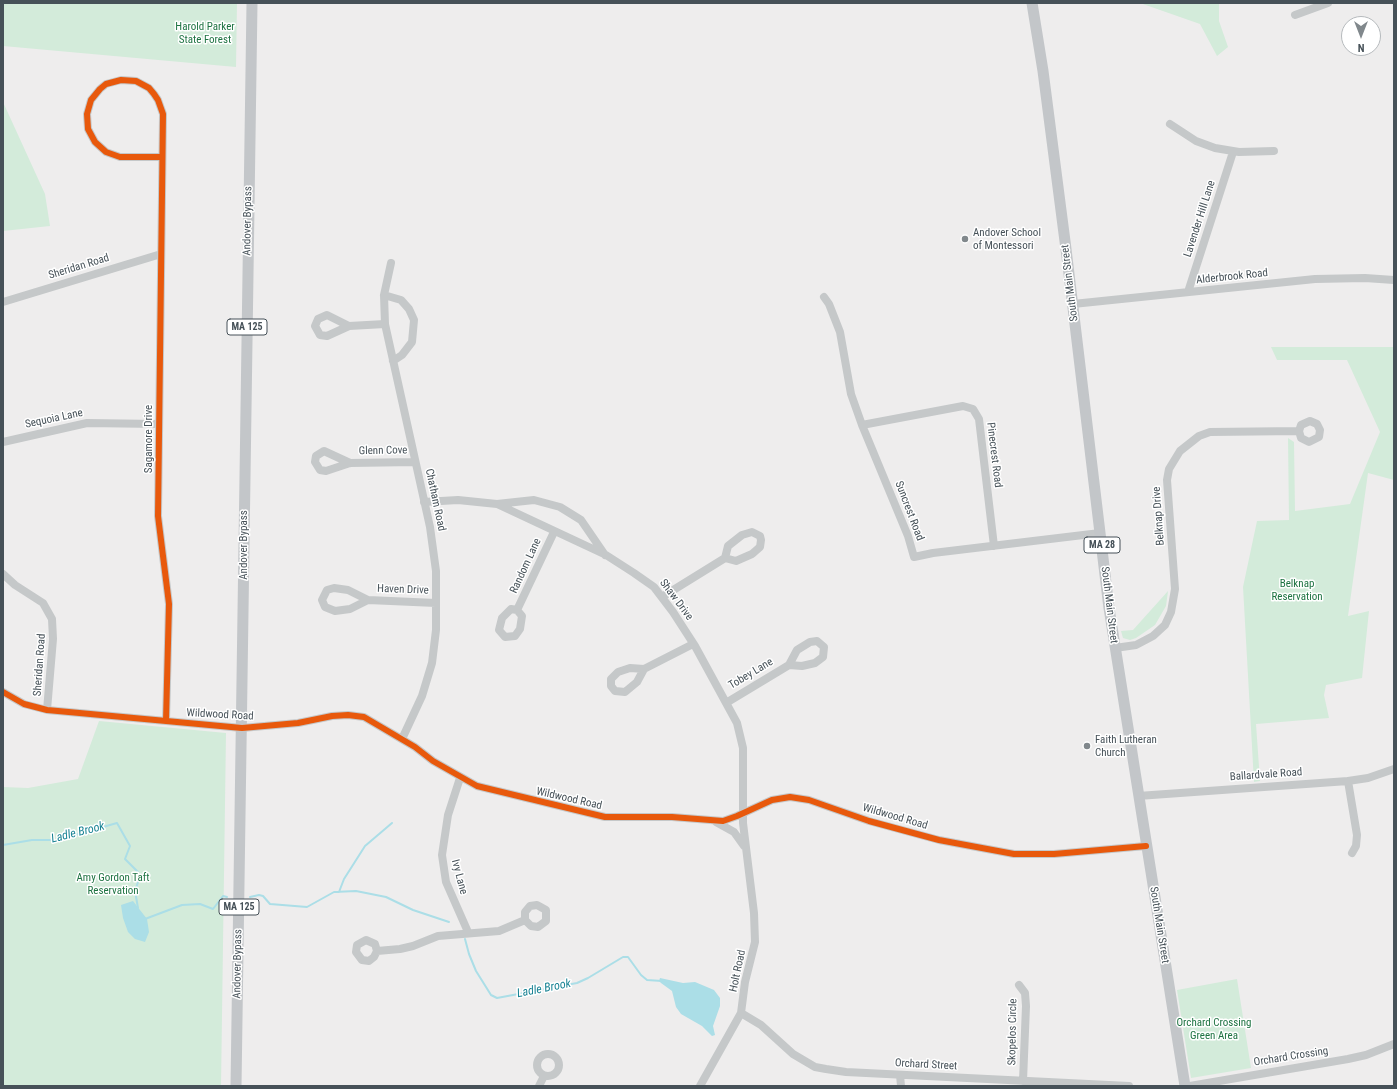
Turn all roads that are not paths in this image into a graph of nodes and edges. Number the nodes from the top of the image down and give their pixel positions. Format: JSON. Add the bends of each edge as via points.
{"nodes":[{"id":1,"x":252,"y":3,"type":"edge"},
{"id":2,"x":1032,"y":3,"type":"edge"},
{"id":3,"x":1328,"y":3,"type":"edge"},
{"id":4,"x":1295,"y":15,"type":"dead end"},
{"id":5,"x":1170,"y":124,"type":"dead end"},
{"id":6,"x":1274,"y":151,"type":"dead end"},
{"id":7,"x":1233,"y":152,"type":"junction"},
{"id":8,"x":162,"y":157,"type":"junction"},
{"id":9,"x":161,"y":254,"type":"junction"},
{"id":10,"x":391,"y":263,"type":"dead end"},
{"id":11,"x":1394,"y":280,"type":"edge"},
{"id":12,"x":1188,"y":292,"type":"junction"},
{"id":13,"x":384,"y":295,"type":"junction"},
{"id":14,"x":824,"y":297,"type":"dead end"},
{"id":15,"x":3,"y":302,"type":"edge"},
{"id":16,"x":1073,"y":304,"type":"junction"},
{"id":17,"x":386,"y":324,"type":"junction"},
{"id":18,"x":349,"y":326,"type":"dead end"},
{"id":19,"x":393,"y":361,"type":"junction"},
{"id":20,"x":158,"y":424,"type":"junction"},
{"id":21,"x":862,"y":425,"type":"junction"},
{"id":22,"x":1299,"y":431,"type":"dead end"},
{"id":23,"x":3,"y":442,"type":"edge"},
{"id":24,"x":416,"y":462,"type":"junction"},
{"id":25,"x":350,"y":463,"type":"dead end"},
{"id":26,"x":424,"y":502,"type":"junction"},
{"id":27,"x":496,"y":504,"type":"junction"},
{"id":28,"x":554,"y":532,"type":"junction"},
{"id":29,"x":1100,"y":533,"type":"junction"},
{"id":30,"x":994,"y":546,"type":"junction"},
{"id":31,"x":606,"y":556,"type":"junction"},
{"id":32,"x":725,"y":558,"type":"junction"},
{"id":33,"x":3,"y":574,"type":"edge"},
{"id":34,"x":662,"y":597,"type":"junction"},
{"id":35,"x":368,"y":600,"type":"junction"},
{"id":36,"x":436,"y":603,"type":"junction"},
{"id":37,"x":518,"y":610,"type":"dead end"},
{"id":38,"x":693,"y":644,"type":"junction"},
{"id":39,"x":1115,"y":648,"type":"junction"},
{"id":40,"x":789,"y":665,"type":"dead end"},
{"id":41,"x":644,"y":669,"type":"dead end"},
{"id":42,"x":3,"y":692,"type":"edge"},
{"id":43,"x":726,"y":703,"type":"junction"},
{"id":44,"x":47,"y":710,"type":"junction"},
{"id":45,"x":166,"y":721,"type":"junction"},
{"id":46,"x":242,"y":728,"type":"junction"},
{"id":47,"x":402,"y":739,"type":"junction"},
{"id":48,"x":1394,"y":769,"type":"edge"},
{"id":49,"x":460,"y":778,"type":"junction"},
{"id":50,"x":1348,"y":781,"type":"junction"},
{"id":51,"x":1138,"y":796,"type":"junction"},
{"id":52,"x":743,"y":814,"type":"junction"},
{"id":53,"x":713,"y":821,"type":"junction"},
{"id":54,"x":1146,"y":846,"type":"junction"},
{"id":55,"x":746,"y":850,"type":"junction"},
{"id":56,"x":1352,"y":854,"type":"dead end"},
{"id":57,"x":525,"y":920,"type":"dead end"},
{"id":58,"x":468,"y":932,"type":"junction"},
{"id":59,"x":377,"y":951,"type":"dead end"},
{"id":60,"x":1019,"y":985,"type":"dead end"},
{"id":61,"x":741,"y":1012,"type":"junction"},
{"id":62,"x":1394,"y":1044,"type":"edge"},
{"id":63,"x":900,"y":1075,"type":"junction"},
{"id":64,"x":544,"y":1076,"type":"dead end"},
{"id":65,"x":1023,"y":1081,"type":"junction"},
{"id":66,"x":236,"y":1086,"type":"edge"},
{"id":67,"x":539,"y":1086,"type":"edge"},
{"id":68,"x":700,"y":1086,"type":"edge"},
{"id":69,"x":901,"y":1086,"type":"edge"},
{"id":70,"x":1129,"y":1086,"type":"edge"},
{"id":71,"x":1185,"y":1086,"type":"edge"},
{"id":72,"x":1190,"y":1086,"type":"edge"}],
"edges":[{"from":1,"to":46,"type":"main road","name":"Andover Bypass","number":"MA 125"},
{"from":2,"to":16,"type":"main road","name":"South Main Street","number":"MA 28"},
{"from":3,"to":4,"type":"street"},
{"from":5,"to":7,"type":"street","via":[[1196,141]]},
{"from":6,"to":7,"type":"street"},
{"from":7,"to":12,"type":"street","name":"Lavender Hill Lane"},
{"from":8,"to":8,"type":"street","name":"Sagamore Drive","via":[[120,157],[106,152],[95,142],[88,129],[87,114],[91,100],[100,89],[113,81],[128,80],[142,84],[154,94],[162,114]]},
{"from":8,"to":9,"type":"street","name":"Sagamore Drive"},
{"from":9,"to":15,"type":"street","name":"Sheridan Road"},
{"from":9,"to":20,"type":"street","name":"Sagamore Drive"},
{"from":10,"to":13,"type":"street","name":"Chatham Road"},
{"from":11,"to":12,"type":"street","name":"Alderbrook Road","via":[[1315,279]]},
{"from":12,"to":16,"type":"street","name":"Alderbrook Road"},
{"from":13,"to":17,"type":"street","name":"Chatham Road"},
{"from":13,"to":19,"type":"street","via":[[401,300],[414,320],[412,342],[402,355]]},
{"from":14,"to":21,"type":"street","name":"Suncrest Road","via":[[839,328],[851,394]]},
{"from":16,"to":29,"type":"main road","name":"South Main Street","number":"MA 28"},
{"from":17,"to":18,"type":"street"},
{"from":17,"to":19,"type":"street","name":"Chatham Road"},
{"from":19,"to":24,"type":"street","name":"Chatham Road"},
{"from":20,"to":23,"type":"street","name":"Sequoia Lane","via":[[87,423]]},
{"from":20,"to":45,"type":"street","name":"Sagamore Drive","via":[[159,532],[169,604]]},
{"from":21,"to":30,"type":"street","name":"Suncrest Road","via":[[905,529],[914,558],[933,553]]},
{"from":21,"to":30,"type":"street","name":"Pinecrest Road","via":[[962,406],[973,409],[978,419]]},
{"from":22,"to":39,"type":"street","name":"Belknap Drive","via":[[1210,432],[1199,436],[1180,450],[1167,480],[1175,590],[1171,612],[1165,625],[1153,636],[1136,645]]},
{"from":24,"to":25,"type":"street","name":"Glenn Cove"},
{"from":24,"to":26,"type":"street","name":"Chatham Road"},
{"from":26,"to":27,"type":"street","name":"Shaw Drive","via":[[458,500]]},
{"from":26,"to":36,"type":"street","name":"Chatham Road","via":[[434,554]]},
{"from":27,"to":28,"type":"street","name":"Shaw Drive"},
{"from":27,"to":31,"type":"street","via":[[534,500],[560,507],[581,520]]},
{"from":28,"to":31,"type":"street","name":"Shaw Drive"},
{"from":28,"to":37,"type":"street","name":"Random Lane"},
{"from":29,"to":30,"type":"street","name":"Suncrest Road"},
{"from":29,"to":39,"type":"main road","name":"South Main Street","number":"MA 28"},
{"from":31,"to":34,"type":"street","name":"Shaw Drive","via":[[634,572],[654,587]]},
{"from":32,"to":32,"type":"street","via":[[736,561],[752,554],[760,547],[760,536],[752,532],[742,535],[728,546]]},
{"from":32,"to":34,"type":"street"},
{"from":33,"to":44,"type":"street","name":"Sheridan Road","via":[[43,603],[52,619],[53,639]]},
{"from":34,"to":38,"type":"street","name":"Shaw Drive"},
{"from":35,"to":35,"type":"street","name":"Haven Drive","via":[[350,609],[339,611],[328,609],[322,600],[326,590],[334,588],[348,590]]},
{"from":35,"to":36,"type":"street","name":"Haven Drive"},
{"from":36,"to":47,"type":"street","name":"Chatham Road","via":[[432,662],[422,696]]},
{"from":38,"to":41,"type":"street"},
{"from":38,"to":43,"type":"street","name":"Shaw Drive"},
{"from":39,"to":51,"type":"main road","name":"South Main Street","number":"MA 28"},
{"from":40,"to":43,"type":"street","name":"Tobey Lane"},
{"from":42,"to":44,"type":"street","name":"Wildwood Road","via":[[24,704]]},
{"from":43,"to":52,"type":"street","name":"Shaw Drive","via":[[737,723],[742,740]]},
{"from":44,"to":45,"type":"street","name":"Wildwood Road"},
{"from":45,"to":46,"type":"street","name":"Wildwood Road"},
{"from":46,"to":47,"type":"street","name":"Wildwood Road","via":[[348,715],[364,717]]},
{"from":46,"to":66,"type":"main road","name":"Andover Bypass","number":"MA 125"},
{"from":47,"to":49,"type":"street","name":"Wildwood Road"},
{"from":48,"to":50,"type":"street","name":"Ballardvale Road","via":[[1368,778]]},
{"from":49,"to":53,"type":"street","name":"Wildwood Road","via":[[487,790],[596,816],[672,817]]},
{"from":49,"to":58,"type":"street","name":"Ivy Lane","via":[[447,822],[442,855],[446,882]]},
{"from":50,"to":51,"type":"street","name":"Ballardvale Road"},
{"from":50,"to":56,"type":"street","via":[[1357,835]]},
{"from":51,"to":54,"type":"main road","name":"South Main Street","number":"MA 28"},
{"from":52,"to":53,"type":"street","name":"Wildwood Road"},
{"from":52,"to":54,"type":"street","name":"Wildwood Road","via":[[772,800],[790,797],[809,800],[869,821],[938,840],[1014,854],[1054,854]]},
{"from":52,"to":55,"type":"street","name":"Holt Road"},
{"from":53,"to":55,"type":"street","name":"Holt Road","via":[[734,832]]},
{"from":54,"to":71,"type":"main road","name":"South Main Street","number":"MA 28"},
{"from":55,"to":61,"type":"street","name":"Holt Road","via":[[755,942]]},
{"from":57,"to":58,"type":"street","via":[[500,931]]},
{"from":58,"to":59,"type":"street","via":[[438,936],[407,948]]},
{"from":60,"to":65,"type":"street","name":"Skopelos Circle","via":[[1025,994],[1026,1006]]},
{"from":61,"to":63,"type":"street","name":"Orchard Street","via":[[761,1025],[793,1054],[815,1067],[846,1072]]},
{"from":61,"to":68,"type":"street","name":"Holt Road"},
{"from":62,"to":72,"type":"street","name":"Orchard Crossing","via":[[1348,1059]]},
{"from":63,"to":65,"type":"street","name":"Orchard Street"},
{"from":63,"to":69,"type":"street"},
{"from":64,"to":67,"type":"street"},
{"from":65,"to":70,"type":"street","name":"Orchard Street"}]}
